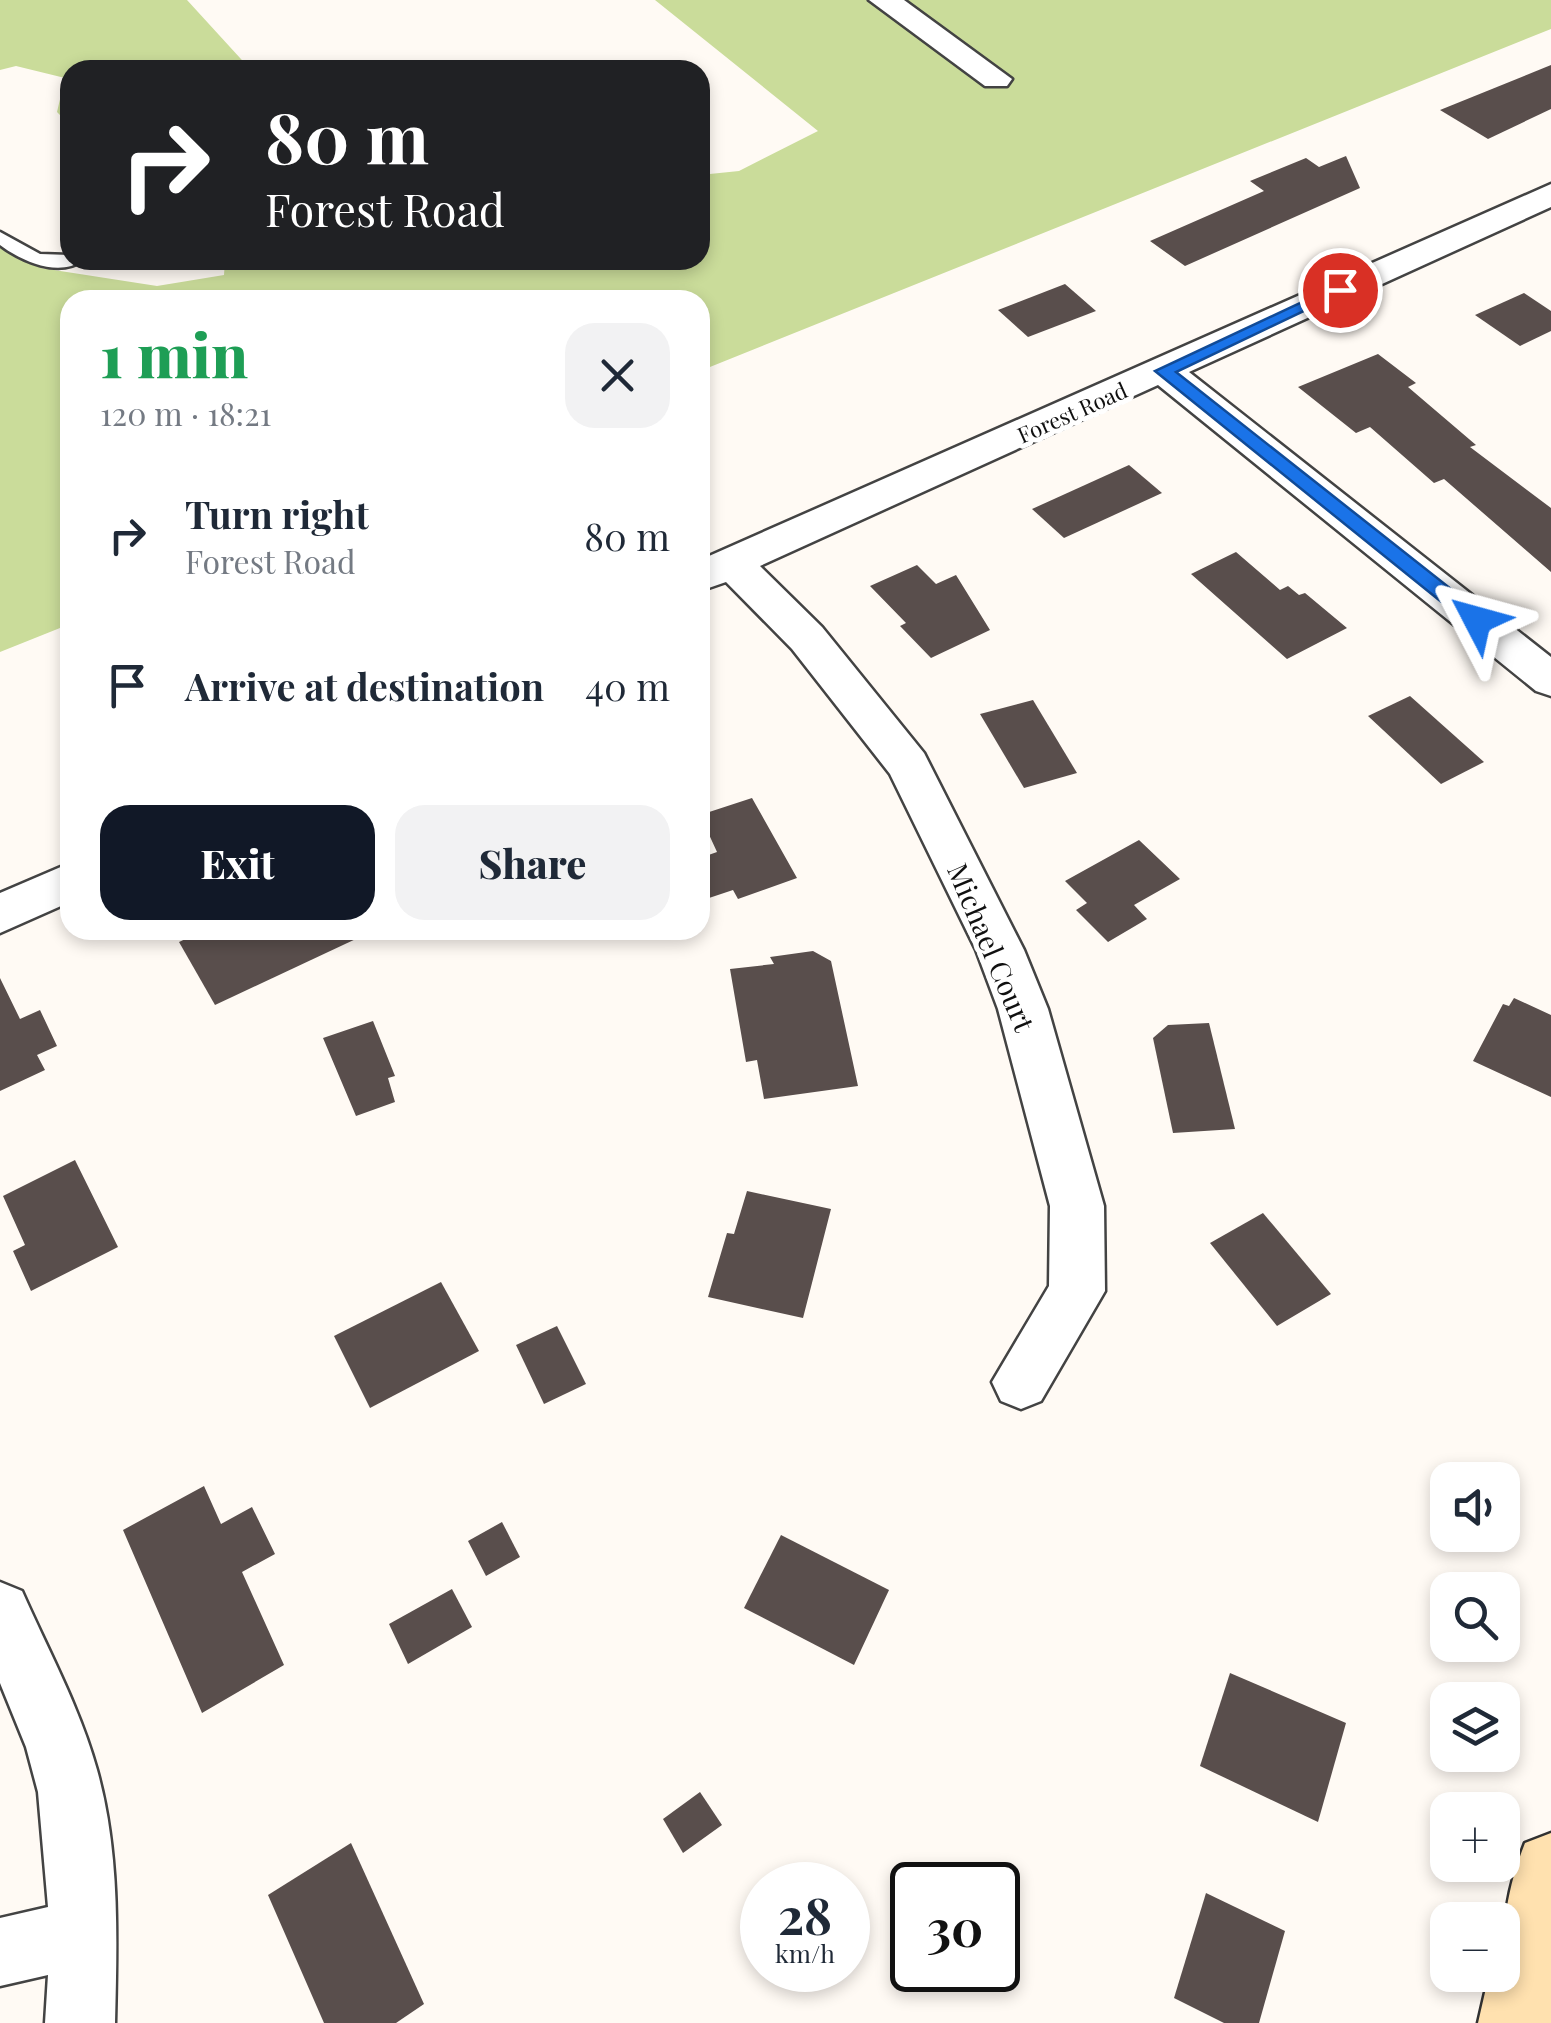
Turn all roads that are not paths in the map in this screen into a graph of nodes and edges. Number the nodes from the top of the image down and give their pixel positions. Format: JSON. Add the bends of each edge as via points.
{"nodes":[{"id":1,"x":884,"y":0,"type":"edge"},
{"id":2,"x":996,"y":79,"type":"dead end"},
{"id":3,"x":1551,"y":194,"type":"edge"},
{"id":4,"x":0,"y":237,"type":"edge"},
{"id":5,"x":60,"y":262,"type":"edge"},
{"id":6,"x":1164,"y":371,"type":"junction"},
{"id":7,"x":717,"y":571,"type":"edge"},
{"id":8,"x":1551,"y":680,"type":"edge"},
{"id":9,"x":60,"y":887,"type":"edge"},
{"id":10,"x":0,"y":914,"type":"edge"},
{"id":11,"x":1021,"y":1382,"type":"dead end"},
{"id":12,"x":0,"y":1612,"type":"edge"},
{"id":13,"x":1551,"y":1869,"type":"edge"},
{"id":14,"x":85,"y":1934,"type":"junction"},
{"id":15,"x":0,"y":1952,"type":"edge"},
{"id":16,"x":80,"y":2023,"type":"edge"},
{"id":17,"x":1516,"y":2023,"type":"edge"}],
"edges":[{"from":1,"to":2,"type":"street"},
{"from":3,"to":6,"type":"street","name":"Forest Road"},
{"from":4,"to":5,"type":"lane","via":[[30,259]]},
{"from":6,"to":7,"type":"street","name":"Forest Road"},
{"from":6,"to":8,"type":"street"},
{"from":7,"to":11,"type":"street","name":"Michael Court","via":[[807,638],[908,765],[1023,1008],[1077,1206],[1077,1292]]},
{"from":9,"to":10,"type":"street"},
{"from":12,"to":14,"type":"street","via":[[70,1790]]},
{"from":13,"to":17,"type":"street"},
{"from":14,"to":15,"type":"street"},
{"from":14,"to":16,"type":"street"}]}
